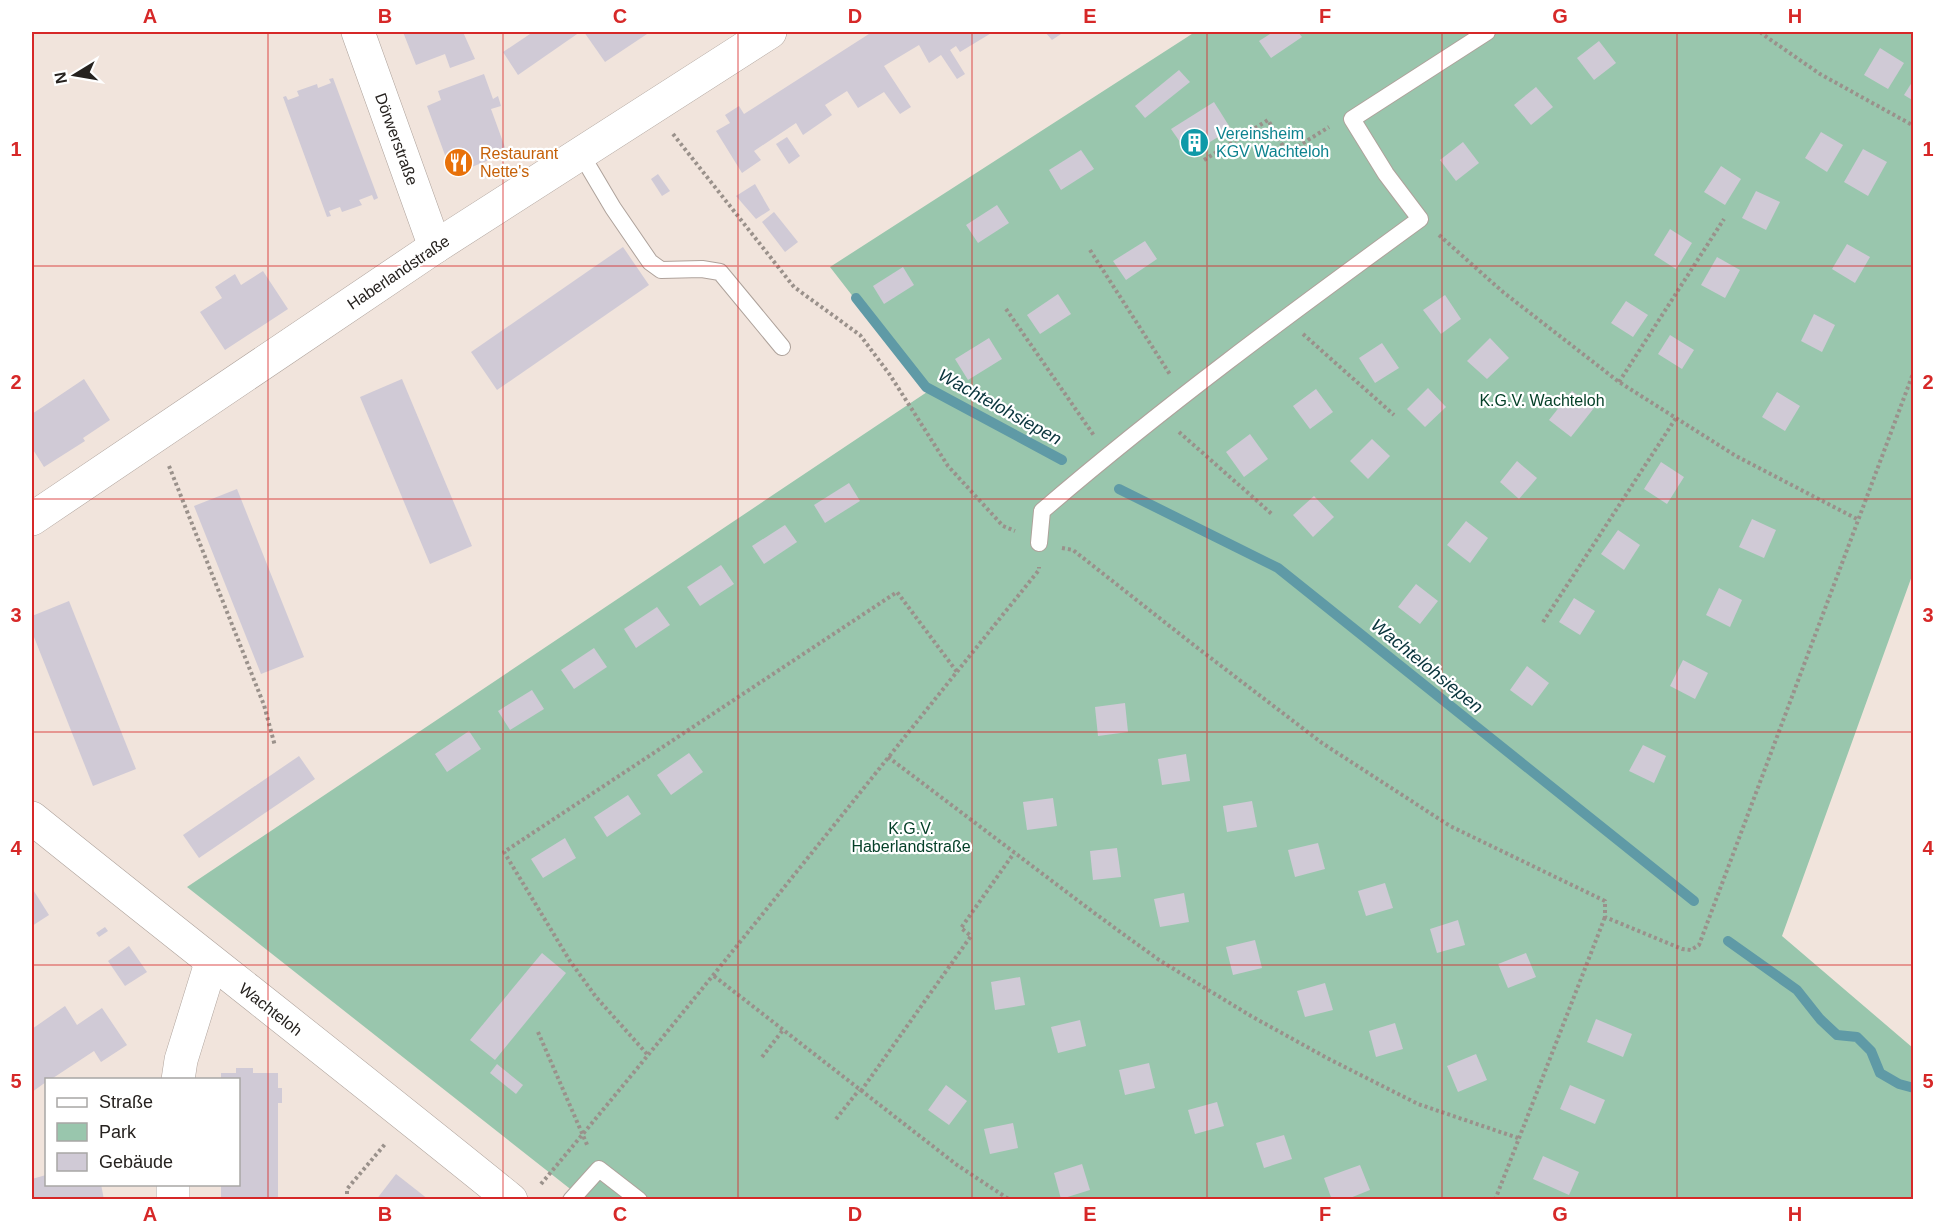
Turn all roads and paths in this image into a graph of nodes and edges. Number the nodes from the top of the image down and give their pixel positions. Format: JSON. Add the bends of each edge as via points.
{"nodes":[{"id":1,"x":358,"y":32,"type":"edge"},
{"id":2,"x":770,"y":32,"type":"edge"},
{"id":3,"x":1487,"y":32,"type":"edge"},
{"id":4,"x":1760,"y":32,"type":"edge"},
{"id":5,"x":654,"y":107,"type":"junction"},
{"id":6,"x":1352,"y":119,"type":"junction"},
{"id":7,"x":1914,"y":126,"type":"edge"},
{"id":8,"x":582,"y":154,"type":"junction"},
{"id":9,"x":1204,"y":160,"type":"dead end"},
{"id":10,"x":1420,"y":219,"type":"junction"},
{"id":11,"x":1724,"y":219,"type":"dead end"},
{"id":12,"x":435,"y":247,"type":"junction"},
{"id":13,"x":1090,"y":250,"type":"dead end"},
{"id":14,"x":1006,"y":309,"type":"dead end"},
{"id":15,"x":1285,"y":318,"type":"junction"},
{"id":16,"x":782,"y":346,"type":"dead end"},
{"id":17,"x":1914,"y":371,"type":"edge"},
{"id":18,"x":1619,"y":382,"type":"junction"},
{"id":19,"x":1183,"y":395,"type":"junction"},
{"id":20,"x":1158,"y":414,"type":"junction"},
{"id":21,"x":1394,"y":415,"type":"dead end"},
{"id":22,"x":1676,"y":418,"type":"junction"},
{"id":23,"x":156,"y":434,"type":"junction"},
{"id":24,"x":1108,"y":454,"type":"junction"},
{"id":25,"x":1273,"y":515,"type":"dead end"},
{"id":26,"x":32,"y":519,"type":"edge"},
{"id":27,"x":1857,"y":519,"type":"junction"},
{"id":28,"x":1039,"y":543,"type":"junction"},
{"id":29,"x":1543,"y":622,"type":"dead end"},
{"id":30,"x":957,"y":672,"type":"junction"},
{"id":31,"x":275,"y":746,"type":"dead end"},
{"id":32,"x":888,"y":757,"type":"junction"},
{"id":33,"x":32,"y":819,"type":"edge"},
{"id":34,"x":1014,"y":853,"type":"junction"},
{"id":35,"x":1605,"y":918,"type":"junction"},
{"id":36,"x":211,"y":963,"type":"junction"},
{"id":37,"x":714,"y":976,"type":"junction"},
{"id":38,"x":783,"y":1030,"type":"junction"},
{"id":39,"x":538,"y":1032,"type":"dead end"},
{"id":40,"x":647,"y":1054,"type":"junction"},
{"id":41,"x":762,"y":1057,"type":"dead end"},
{"id":42,"x":178,"y":1078,"type":"edge"},
{"id":43,"x":860,"y":1090,"type":"junction"},
{"id":44,"x":408,"y":1116,"type":"junction"},
{"id":45,"x":836,"y":1119,"type":"dead end"},
{"id":46,"x":583,"y":1135,"type":"junction"},
{"id":47,"x":1518,"y":1138,"type":"junction"},
{"id":48,"x":540,"y":1186,"type":"dead end"},
{"id":49,"x":347,"y":1200,"type":"edge"},
{"id":50,"x":510,"y":1200,"type":"edge"},
{"id":51,"x":571,"y":1200,"type":"edge"},
{"id":52,"x":639,"y":1200,"type":"edge"},
{"id":53,"x":1010,"y":1200,"type":"edge"},
{"id":54,"x":1495,"y":1200,"type":"edge"}],
"edges":[{"from":1,"to":12,"type":"street","name":"Dörwerstraße"},
{"from":2,"to":5,"type":"street","name":"Haberlandstraße"},
{"from":3,"to":6,"type":"lane"},
{"from":4,"to":7,"type":"path","via":[[1820,74]]},
{"from":5,"to":8,"type":"street","name":"Haberlandstraße"},
{"from":5,"to":28,"type":"path","via":[[794,287],[860,335],[948,466],[1003,526]]},
{"from":6,"to":9,"type":"path","via":[[1341,120],[1287,153],[1268,120]]},
{"from":6,"to":10,"type":"lane"},
{"from":8,"to":12,"type":"street","name":"Haberlandstraße"},
{"from":8,"to":16,"type":"lane","via":[[650,262],[661,270],[702,268],[720,272]]},
{"from":10,"to":15,"type":"lane"},
{"from":10,"to":18,"type":"path","via":[[1503,292]]},
{"from":11,"to":18,"type":"path"},
{"from":12,"to":23,"type":"street","name":"Haberlandstraße"},
{"from":13,"to":19,"type":"path"},
{"from":14,"to":24,"type":"path"},
{"from":15,"to":19,"type":"lane"},
{"from":15,"to":21,"type":"path"},
{"from":17,"to":27,"type":"path"},
{"from":18,"to":22,"type":"path"},
{"from":19,"to":20,"type":"lane"},
{"from":20,"to":24,"type":"lane"},
{"from":20,"to":25,"type":"path"},
{"from":22,"to":27,"type":"path","via":[[1736,456]]},
{"from":22,"to":29,"type":"path"},
{"from":23,"to":26,"type":"street","name":"Haberlandstraße"},
{"from":23,"to":31,"type":"path","via":[[264,705]]},
{"from":24,"to":28,"type":"lane","via":[[1042,511]]},
{"from":27,"to":35,"type":"path","via":[[1699,945],[1691,950],[1682,949]]},
{"from":28,"to":30,"type":"path","via":[[1039,570]]},
{"from":28,"to":35,"type":"path","via":[[1073,550],[1322,743],[1450,826],[1605,900]]},
{"from":30,"to":32,"type":"path"},
{"from":30,"to":40,"type":"path","via":[[897,592],[504,852],[570,961]]},
{"from":32,"to":34,"type":"path"},
{"from":32,"to":37,"type":"path"},
{"from":33,"to":36,"type":"street","name":"Wachteloh"},
{"from":34,"to":43,"type":"path","via":[[961,928],[971,936]]},
{"from":34,"to":47,"type":"path","via":[[1159,960],[1279,1032],[1418,1104]]},
{"from":35,"to":47,"type":"path"},
{"from":36,"to":42,"type":"street"},
{"from":36,"to":44,"type":"street","name":"Wachteloh"},
{"from":37,"to":38,"type":"path"},
{"from":37,"to":40,"type":"path"},
{"from":38,"to":41,"type":"path"},
{"from":38,"to":43,"type":"path"},
{"from":39,"to":46,"type":"path"},
{"from":40,"to":46,"type":"path"},
{"from":43,"to":45,"type":"path"},
{"from":43,"to":53,"type":"path","via":[[957,1165]]},
{"from":44,"to":49,"type":"path","via":[[347,1189]]},
{"from":44,"to":50,"type":"street","name":"Wachteloh"},
{"from":46,"to":48,"type":"path"},
{"from":47,"to":54,"type":"path"},
{"from":51,"to":52,"type":"lane","via":[[599,1169]]}]}
